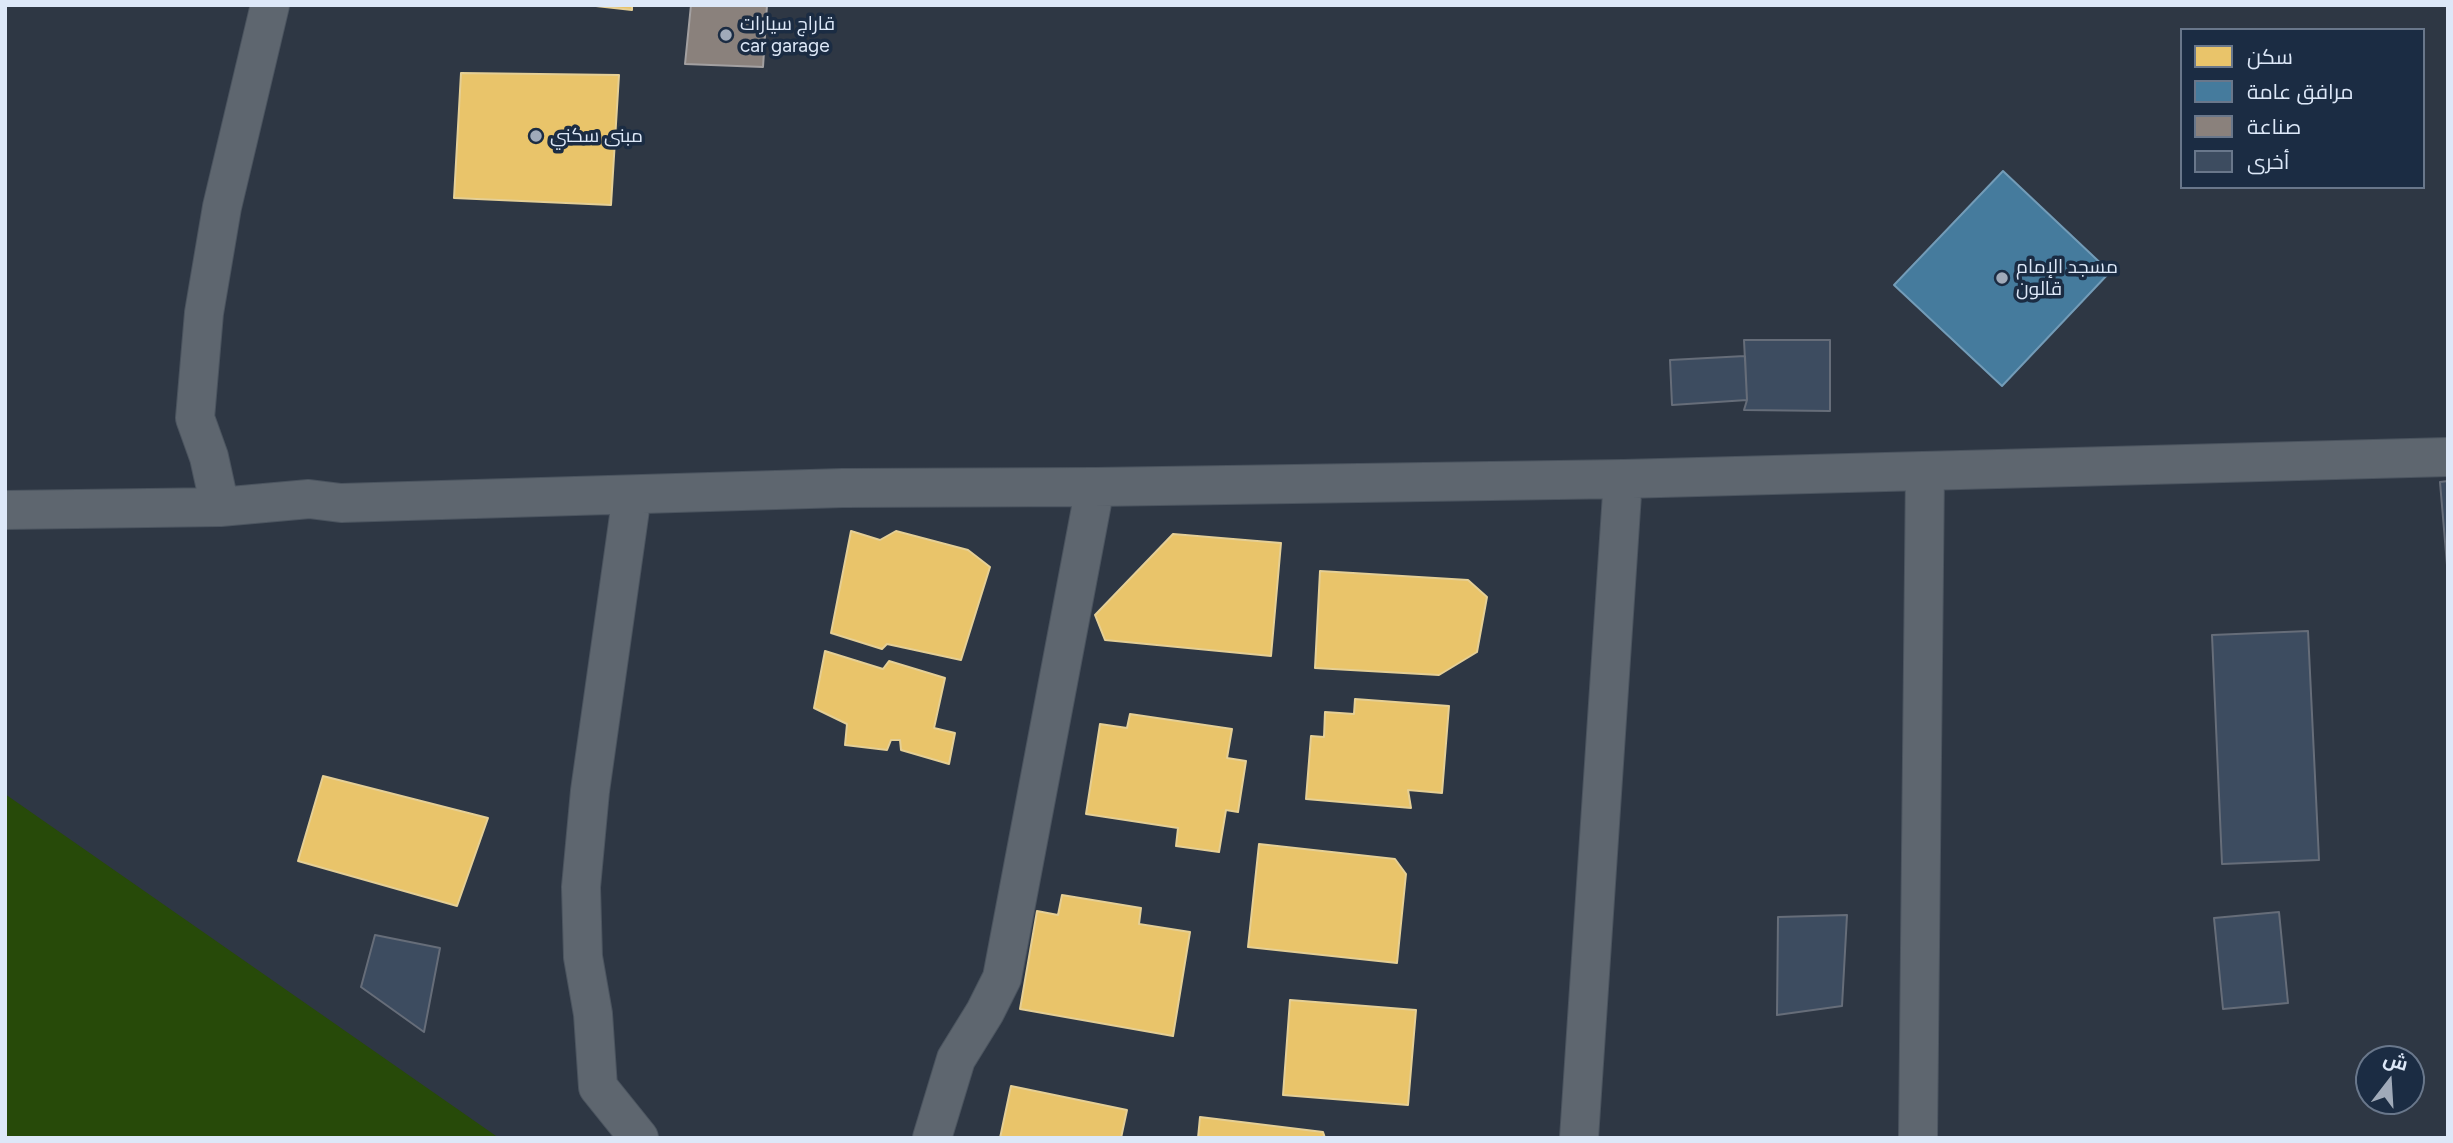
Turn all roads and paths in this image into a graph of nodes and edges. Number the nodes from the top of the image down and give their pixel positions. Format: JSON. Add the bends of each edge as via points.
{"nodes":[{"id":1,"x":270,"y":5,"type":"edge"},
{"id":2,"x":2448,"y":457,"type":"edge"},
{"id":3,"x":1925,"y":471,"type":"junction"},
{"id":4,"x":1623,"y":479,"type":"junction"},
{"id":5,"x":1095,"y":487,"type":"junction"},
{"id":6,"x":632,"y":495,"type":"junction"},
{"id":7,"x":220,"y":507,"type":"junction"},
{"id":8,"x":5,"y":510,"type":"edge"},
{"id":9,"x":639,"y":1138,"type":"edge"},
{"id":10,"x":932,"y":1138,"type":"edge"},
{"id":11,"x":1579,"y":1138,"type":"edge"},
{"id":12,"x":1918,"y":1138,"type":"edge"}],
"edges":[{"from":1,"to":7,"type":"street","via":[[222,207],[204,313],[195,418]]},
{"from":2,"to":3,"type":"street"},
{"from":3,"to":4,"type":"street"},
{"from":3,"to":12,"type":"street"},
{"from":4,"to":5,"type":"street"},
{"from":4,"to":11,"type":"street"},
{"from":5,"to":6,"type":"street"},
{"from":5,"to":10,"type":"street","via":[[1002,978],[956,1059]]},
{"from":6,"to":7,"type":"street","via":[[341,503],[309,499]]},
{"from":6,"to":9,"type":"street","via":[[581,887],[583,957],[598,1087]]},
{"from":7,"to":8,"type":"street"}]}
